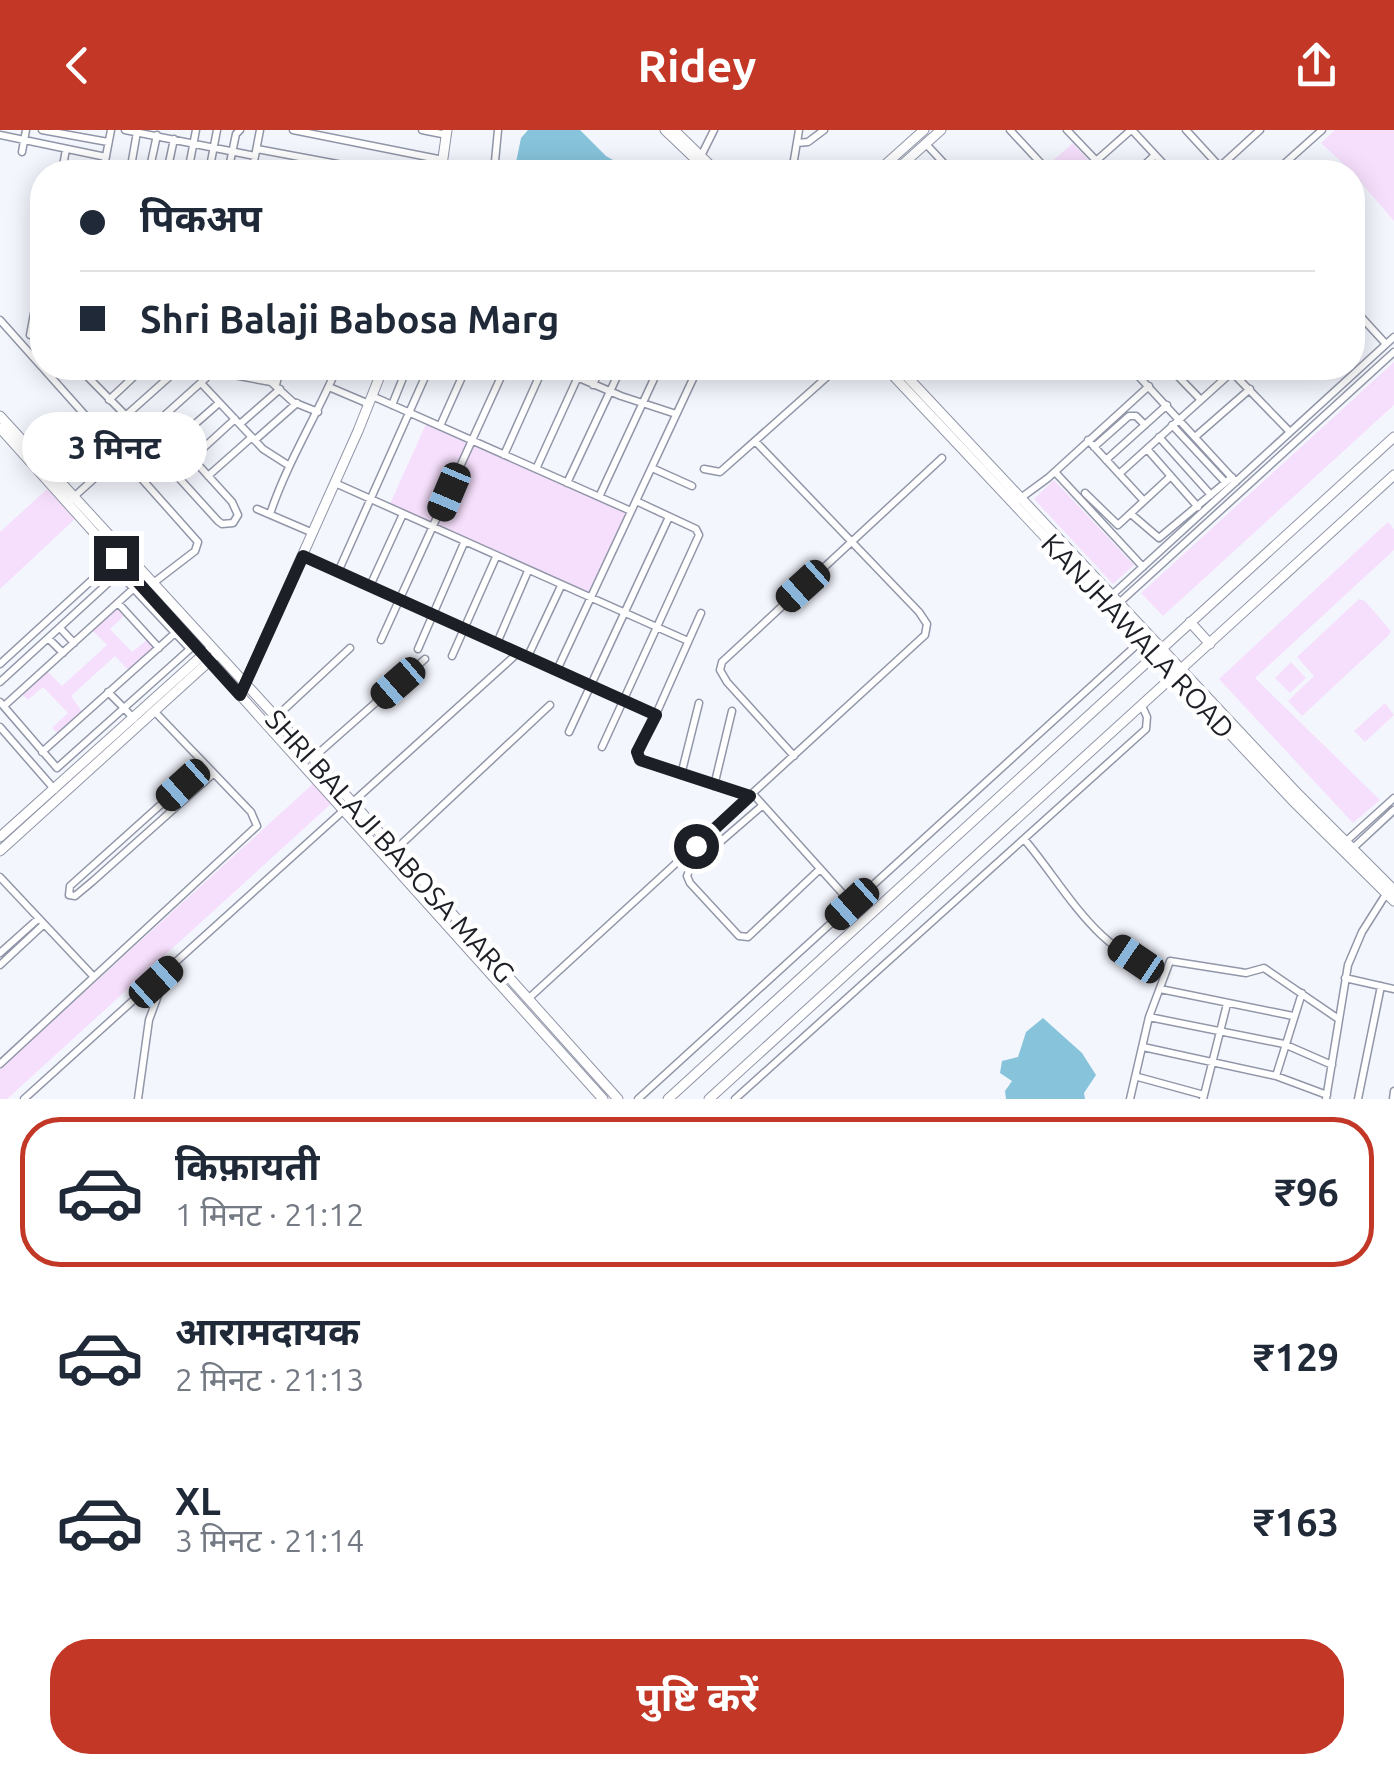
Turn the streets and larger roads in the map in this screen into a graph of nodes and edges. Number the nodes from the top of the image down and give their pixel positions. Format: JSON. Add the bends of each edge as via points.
{"nodes":[{"id":1,"x":26,"y":130,"type":"edge"},
{"id":2,"x":42,"y":130,"type":"edge"},
{"id":3,"x":111,"y":130,"type":"edge"},
{"id":4,"x":125,"y":130,"type":"edge"},
{"id":5,"x":196,"y":130,"type":"edge"},
{"id":6,"x":217,"y":130,"type":"edge"},
{"id":7,"x":240,"y":130,"type":"edge"},
{"id":8,"x":260,"y":130,"type":"edge"},
{"id":9,"x":293,"y":130,"type":"edge"},
{"id":10,"x":422,"y":130,"type":"edge"},
{"id":11,"x":498,"y":130,"type":"edge"},
{"id":12,"x":665,"y":130,"type":"edge"},
{"id":13,"x":675,"y":130,"type":"edge"},
{"id":14,"x":714,"y":130,"type":"edge"},
{"id":15,"x":799,"y":130,"type":"edge"},
{"id":16,"x":824,"y":130,"type":"edge"},
{"id":17,"x":941,"y":130,"type":"edge"},
{"id":18,"x":1010,"y":130,"type":"edge"},
{"id":19,"x":1132,"y":130,"type":"edge"},
{"id":20,"x":1186,"y":130,"type":"edge"},
{"id":21,"x":1239,"y":130,"type":"edge"},
{"id":22,"x":1260,"y":130,"type":"edge"},
{"id":23,"x":1322,"y":130,"type":"edge"},
{"id":24,"x":1070,"y":131,"type":"edge"},
{"id":25,"x":138,"y":132,"type":"edge"},
{"id":26,"x":447,"y":132,"type":"edge"},
{"id":27,"x":1304,"y":132,"type":"edge"},
{"id":28,"x":157,"y":135,"type":"junction"},
{"id":29,"x":921,"y":135,"type":"edge"},
{"id":30,"x":0,"y":136,"type":"edge"},
{"id":31,"x":174,"y":139,"type":"junction"},
{"id":32,"x":24,"y":140,"type":"junction"},
{"id":33,"x":1249,"y":140,"type":"junction"},
{"id":34,"x":1311,"y":140,"type":"junction"},
{"id":35,"x":108,"y":142,"type":"junction"},
{"id":36,"x":194,"y":143,"type":"junction"},
{"id":37,"x":797,"y":143,"type":"junction"},
{"id":38,"x":214,"y":148,"type":"junction"},
{"id":39,"x":66,"y":149,"type":"junction"},
{"id":40,"x":22,"y":152,"type":"dead end"},
{"id":41,"x":232,"y":152,"type":"junction"},
{"id":42,"x":256,"y":152,"type":"junction"},
{"id":43,"x":1155,"y":155,"type":"junction"},
{"id":44,"x":701,"y":156,"type":"junction"},
{"id":45,"x":106,"y":157,"type":"junction"},
{"id":46,"x":64,"y":160,"type":"edge"},
{"id":47,"x":105,"y":160,"type":"edge"},
{"id":48,"x":132,"y":160,"type":"edge"},
{"id":49,"x":152,"y":160,"type":"edge"},
{"id":50,"x":170,"y":160,"type":"edge"},
{"id":51,"x":190,"y":160,"type":"edge"},
{"id":52,"x":212,"y":160,"type":"edge"},
{"id":53,"x":230,"y":160,"type":"edge"},
{"id":54,"x":254,"y":160,"type":"edge"},
{"id":55,"x":306,"y":160,"type":"edge"},
{"id":56,"x":444,"y":160,"type":"joint"},
{"id":57,"x":495,"y":160,"type":"edge"},
{"id":58,"x":696,"y":160,"type":"edge"},
{"id":59,"x":705,"y":160,"type":"edge"},
{"id":60,"x":794,"y":160,"type":"edge"},
{"id":61,"x":892,"y":160,"type":"edge"},
{"id":62,"x":903,"y":160,"type":"edge"},
{"id":63,"x":942,"y":160,"type":"edge"},
{"id":64,"x":1038,"y":160,"type":"edge"},
{"id":65,"x":1095,"y":160,"type":"edge"},
{"id":66,"x":1097,"y":160,"type":"edge"},
{"id":67,"x":1149,"y":160,"type":"edge"},
{"id":68,"x":1160,"y":160,"type":"edge"},
{"id":69,"x":1209,"y":160,"type":"edge"},
{"id":70,"x":1228,"y":160,"type":"edge"},
{"id":71,"x":1289,"y":160,"type":"edge"},
{"id":72,"x":0,"y":320,"type":"edge"},
{"id":73,"x":1365,"y":321,"type":"edge"},
{"id":74,"x":1394,"y":337,"type":"edge"},
{"id":75,"x":1386,"y":344,"type":"junction"},
{"id":76,"x":1394,"y":352,"type":"edge"},
{"id":77,"x":30,"y":353,"type":"edge"},
{"id":78,"x":1365,"y":363,"type":"edge"},
{"id":79,"x":1365,"y":378,"type":"edge"},
{"id":80,"x":54,"y":380,"type":"edge"},
{"id":81,"x":90,"y":380,"type":"edge"},
{"id":82,"x":130,"y":380,"type":"edge"},
{"id":83,"x":166,"y":380,"type":"edge"},
{"id":84,"x":259,"y":380,"type":"edge"},
{"id":85,"x":279,"y":380,"type":"edge"},
{"id":86,"x":333,"y":380,"type":"edge"},
{"id":87,"x":378,"y":380,"type":"edge"},
{"id":88,"x":402,"y":380,"type":"edge"},
{"id":89,"x":423,"y":380,"type":"edge"},
{"id":90,"x":461,"y":380,"type":"edge"},
{"id":91,"x":500,"y":380,"type":"edge"},
{"id":92,"x":538,"y":380,"type":"edge"},
{"id":93,"x":577,"y":380,"type":"edge"},
{"id":94,"x":582,"y":380,"type":"edge"},
{"id":95,"x":594,"y":380,"type":"edge"},
{"id":96,"x":616,"y":380,"type":"edge"},
{"id":97,"x":654,"y":380,"type":"edge"},
{"id":98,"x":692,"y":380,"type":"edge"},
{"id":99,"x":824,"y":380,"type":"edge"},
{"id":100,"x":898,"y":380,"type":"edge"},
{"id":101,"x":910,"y":380,"type":"edge"},
{"id":102,"x":1143,"y":380,"type":"edge"},
{"id":103,"x":1182,"y":380,"type":"edge"},
{"id":104,"x":1220,"y":380,"type":"edge"},
{"id":105,"x":1241,"y":380,"type":"edge"},
{"id":106,"x":1347,"y":380,"type":"edge"},
{"id":107,"x":1362,"y":380,"type":"edge"},
{"id":108,"x":201,"y":382,"type":"joint"},
{"id":109,"x":592,"y":385,"type":"junction"},
{"id":110,"x":1148,"y":386,"type":"junction"},
{"id":111,"x":278,"y":387,"type":"junction"},
{"id":112,"x":329,"y":388,"type":"junction"},
{"id":113,"x":1250,"y":389,"type":"junction"},
{"id":114,"x":610,"y":392,"type":"junction"},
{"id":115,"x":1200,"y":399,"type":"junction"},
{"id":116,"x":109,"y":400,"type":"junction"},
{"id":117,"x":371,"y":400,"type":"junction"},
{"id":118,"x":219,"y":403,"type":"junction"},
{"id":119,"x":297,"y":403,"type":"junction"},
{"id":120,"x":644,"y":403,"type":"junction"},
{"id":121,"x":392,"y":404,"type":"junction"},
{"id":122,"x":1166,"y":406,"type":"junction"},
{"id":123,"x":318,"y":412,"type":"junction"},
{"id":124,"x":408,"y":412,"type":"junction"},
{"id":125,"x":676,"y":414,"type":"junction"},
{"id":126,"x":0,"y":416,"type":"edge"},
{"id":127,"x":126,"y":416,"type":"junction"},
{"id":128,"x":238,"y":422,"type":"junction"},
{"id":129,"x":1176,"y":422,"type":"junction"},
{"id":130,"x":1145,"y":424,"type":"junction"},
{"id":131,"x":440,"y":426,"type":"junction"},
{"id":132,"x":0,"y":428,"type":"edge"},
{"id":133,"x":1290,"y":432,"type":"junction"},
{"id":134,"x":144,"y":434,"type":"junction"},
{"id":135,"x":103,"y":436,"type":"junction"},
{"id":136,"x":1195,"y":437,"type":"junction"},
{"id":137,"x":1394,"y":437,"type":"edge"},
{"id":138,"x":1159,"y":438,"type":"junction"},
{"id":139,"x":254,"y":439,"type":"junction"},
{"id":140,"x":473,"y":441,"type":"junction"},
{"id":141,"x":755,"y":441,"type":"junction"},
{"id":142,"x":1091,"y":444,"type":"junction"},
{"id":143,"x":1147,"y":449,"type":"junction"},
{"id":144,"x":122,"y":455,"type":"junction"},
{"id":145,"x":504,"y":455,"type":"junction"},
{"id":146,"x":159,"y":456,"type":"junction"},
{"id":147,"x":192,"y":458,"type":"junction"},
{"id":148,"x":942,"y":458,"type":"dead end"},
{"id":149,"x":1106,"y":460,"type":"junction"},
{"id":150,"x":288,"y":465,"type":"junction"},
{"id":151,"x":652,"y":468,"type":"junction"},
{"id":152,"x":536,"y":469,"type":"junction"},
{"id":153,"x":704,"y":469,"type":"dead end"},
{"id":154,"x":1055,"y":472,"type":"junction"},
{"id":155,"x":138,"y":474,"type":"junction"},
{"id":156,"x":175,"y":474,"type":"junction"},
{"id":157,"x":1119,"y":474,"type":"junction"},
{"id":158,"x":1394,"y":475,"type":"edge"},
{"id":159,"x":208,"y":476,"type":"junction"},
{"id":160,"x":1171,"y":476,"type":"junction"},
{"id":161,"x":1231,"y":480,"type":"junction"},
{"id":162,"x":335,"y":483,"type":"junction"},
{"id":163,"x":567,"y":483,"type":"junction"},
{"id":164,"x":692,"y":486,"type":"dead end"},
{"id":165,"x":1085,"y":493,"type":"dead end"},
{"id":166,"x":1211,"y":495,"type":"junction"},
{"id":167,"x":599,"y":497,"type":"junction"},
{"id":168,"x":370,"y":499,"type":"junction"},
{"id":169,"x":70,"y":500,"type":"junction"},
{"id":170,"x":636,"y":501,"type":"junction"},
{"id":171,"x":1017,"y":501,"type":"junction"},
{"id":172,"x":1144,"y":502,"type":"junction"},
{"id":173,"x":1198,"y":507,"type":"junction"},
{"id":174,"x":258,"y":509,"type":"dead end"},
{"id":175,"x":632,"y":512,"type":"junction"},
{"id":176,"x":270,"y":514,"type":"junction"},
{"id":177,"x":403,"y":514,"type":"junction"},
{"id":178,"x":1131,"y":514,"type":"junction"},
{"id":179,"x":669,"y":517,"type":"junction"},
{"id":180,"x":434,"y":528,"type":"junction"},
{"id":181,"x":313,"y":533,"type":"junction"},
{"id":182,"x":464,"y":543,"type":"junction"},
{"id":183,"x":851,"y":543,"type":"junction"},
{"id":184,"x":119,"y":555,"type":"junction"},
{"id":185,"x":303,"y":556,"type":"junction"},
{"id":186,"x":496,"y":557,"type":"junction"},
{"id":187,"x":1143,"y":567,"type":"junction"},
{"id":188,"x":528,"y":571,"type":"junction"},
{"id":189,"x":338,"y":572,"type":"junction"},
{"id":190,"x":152,"y":584,"type":"junction"},
{"id":191,"x":370,"y":586,"type":"junction"},
{"id":192,"x":561,"y":586,"type":"junction"},
{"id":193,"x":133,"y":588,"type":"junction"},
{"id":194,"x":591,"y":599,"type":"junction"},
{"id":195,"x":1115,"y":599,"type":"junction"},
{"id":196,"x":401,"y":600,"type":"junction"},
{"id":197,"x":118,"y":603,"type":"junction"},
{"id":198,"x":623,"y":613,"type":"junction"},
{"id":199,"x":701,"y":613,"type":"dead end"},
{"id":200,"x":433,"y":614,"type":"junction"},
{"id":201,"x":49,"y":620,"type":"junction"},
{"id":202,"x":1190,"y":622,"type":"junction"},
{"id":203,"x":655,"y":627,"type":"junction"},
{"id":204,"x":464,"y":628,"type":"junction"},
{"id":205,"x":59,"y":629,"type":"junction"},
{"id":206,"x":175,"y":634,"type":"junction"},
{"id":207,"x":48,"y":638,"type":"junction"},
{"id":208,"x":381,"y":640,"type":"dead end"},
{"id":209,"x":1142,"y":640,"type":"junction"},
{"id":210,"x":688,"y":641,"type":"junction"},
{"id":211,"x":497,"y":642,"type":"junction"},
{"id":212,"x":74,"y":643,"type":"junction"},
{"id":213,"x":1210,"y":644,"type":"junction"},
{"id":214,"x":159,"y":648,"type":"junction"},
{"id":215,"x":350,"y":648,"type":"dead end"},
{"id":216,"x":418,"y":649,"type":"dead end"},
{"id":217,"x":1158,"y":651,"type":"junction"},
{"id":218,"x":519,"y":652,"type":"junction"},
{"id":219,"x":63,"y":653,"type":"junction"},
{"id":220,"x":210,"y":655,"type":"junction"},
{"id":221,"x":452,"y":656,"type":"dead end"},
{"id":222,"x":528,"y":656,"type":"junction"},
{"id":223,"x":424,"y":660,"type":"dead end"},
{"id":224,"x":0,"y":664,"type":"edge"},
{"id":225,"x":557,"y":670,"type":"junction"},
{"id":226,"x":1178,"y":672,"type":"junction"},
{"id":227,"x":0,"y":682,"type":"edge"},
{"id":228,"x":244,"y":684,"type":"junction"},
{"id":229,"x":592,"y":686,"type":"junction"},
{"id":230,"x":108,"y":692,"type":"junction"},
{"id":231,"x":240,"y":695,"type":"junction"},
{"id":232,"x":622,"y":700,"type":"junction"},
{"id":233,"x":2,"y":704,"type":"edge"},
{"id":234,"x":699,"y":704,"type":"dead end"},
{"id":235,"x":550,"y":705,"type":"dead end"},
{"id":236,"x":1142,"y":706,"type":"junction"},
{"id":237,"x":124,"y":708,"type":"junction"},
{"id":238,"x":732,"y":711,"type":"dead end"},
{"id":239,"x":154,"y":712,"type":"junction"},
{"id":240,"x":656,"y":715,"type":"junction"},
{"id":241,"x":276,"y":716,"type":"junction"},
{"id":242,"x":136,"y":722,"type":"junction"},
{"id":243,"x":0,"y":727,"type":"edge"},
{"id":244,"x":569,"y":732,"type":"dead end"},
{"id":245,"x":602,"y":747,"type":"dead end"},
{"id":246,"x":42,"y":752,"type":"junction"},
{"id":247,"x":794,"y":756,"type":"junction"},
{"id":248,"x":312,"y":759,"type":"junction"},
{"id":249,"x":204,"y":765,"type":"junction"},
{"id":250,"x":214,"y":774,"type":"junction"},
{"id":251,"x":681,"y":776,"type":"junction"},
{"id":252,"x":714,"y":786,"type":"junction"},
{"id":253,"x":58,"y":792,"type":"junction"},
{"id":254,"x":752,"y":795,"type":"junction"},
{"id":255,"x":1394,"y":798,"type":"edge"},
{"id":256,"x":763,"y":805,"type":"junction"},
{"id":257,"x":349,"y":807,"type":"junction"},
{"id":258,"x":1392,"y":816,"type":"edge"},
{"id":259,"x":140,"y":824,"type":"junction"},
{"id":260,"x":148,"y":832,"type":"junction"},
{"id":261,"x":0,"y":837,"type":"edge"},
{"id":262,"x":1024,"y":839,"type":"junction"},
{"id":263,"x":1346,"y":848,"type":"junction"},
{"id":264,"x":395,"y":850,"type":"junction"},
{"id":265,"x":0,"y":852,"type":"edge"},
{"id":266,"x":820,"y":869,"type":"junction"},
{"id":267,"x":85,"y":874,"type":"junction"},
{"id":268,"x":0,"y":877,"type":"edge"},
{"id":269,"x":93,"y":881,"type":"junction"},
{"id":270,"x":1392,"y":895,"type":"edge"},
{"id":271,"x":852,"y":904,"type":"junction"},
{"id":272,"x":40,"y":922,"type":"junction"},
{"id":273,"x":0,"y":954,"type":"edge"},
{"id":274,"x":0,"y":965,"type":"edge"},
{"id":275,"x":1166,"y":970,"type":"junction"},
{"id":276,"x":94,"y":977,"type":"junction"},
{"id":277,"x":1345,"y":978,"type":"junction"},
{"id":278,"x":156,"y":982,"type":"junction"},
{"id":279,"x":1382,"y":986,"type":"junction"},
{"id":280,"x":1160,"y":989,"type":"junction"},
{"id":281,"x":1394,"y":989,"type":"edge"},
{"id":282,"x":1302,"y":993,"type":"junction"},
{"id":283,"x":528,"y":999,"type":"junction"},
{"id":284,"x":1228,"y":1004,"type":"junction"},
{"id":285,"x":1293,"y":1016,"type":"junction"},
{"id":286,"x":1149,"y":1017,"type":"junction"},
{"id":287,"x":1337,"y":1018,"type":"junction"},
{"id":288,"x":1221,"y":1032,"type":"junction"},
{"id":289,"x":1284,"y":1044,"type":"junction"},
{"id":290,"x":1144,"y":1047,"type":"junction"},
{"id":291,"x":1213,"y":1062,"type":"junction"},
{"id":292,"x":0,"y":1064,"type":"edge"},
{"id":293,"x":1332,"y":1065,"type":"junction"},
{"id":294,"x":1276,"y":1076,"type":"junction"},
{"id":295,"x":1138,"y":1077,"type":"junction"},
{"id":296,"x":1394,"y":1091,"type":"edge"},
{"id":297,"x":1204,"y":1097,"type":"edge"},
{"id":298,"x":1326,"y":1097,"type":"edge"},
{"id":299,"x":24,"y":1099,"type":"edge"},
{"id":300,"x":138,"y":1099,"type":"edge"},
{"id":301,"x":603,"y":1099,"type":"edge"},
{"id":302,"x":618,"y":1099,"type":"edge"},
{"id":303,"x":638,"y":1099,"type":"edge"},
{"id":304,"x":668,"y":1099,"type":"edge"},
{"id":305,"x":709,"y":1099,"type":"edge"},
{"id":306,"x":736,"y":1099,"type":"edge"},
{"id":307,"x":1130,"y":1099,"type":"edge"},
{"id":308,"x":1358,"y":1099,"type":"edge"},
{"id":309,"x":1392,"y":1099,"type":"edge"}],
"edges":[{"from":1,"to":32,"type":"street"},
{"from":2,"to":35,"type":"street"},
{"from":3,"to":35,"type":"street"},
{"from":4,"to":25,"type":"street"},
{"from":5,"to":36,"type":"street"},
{"from":6,"to":38,"type":"street"},
{"from":7,"to":41,"type":"street"},
{"from":8,"to":42,"type":"street"},
{"from":9,"to":56,"type":"street"},
{"from":10,"to":26,"type":"street"},
{"from":11,"to":57,"type":"street"},
{"from":12,"to":58,"type":"street"},
{"from":13,"to":44,"type":"street"},
{"from":14,"to":44,"type":"street"},
{"from":15,"to":37,"type":"street"},
{"from":16,"to":37,"type":"street"},
{"from":17,"to":29,"type":"street"},
{"from":18,"to":64,"type":"street"},
{"from":19,"to":43,"type":"street"},
{"from":19,"to":66,"type":"street"},
{"from":20,"to":69,"type":"street"},
{"from":21,"to":33,"type":"street"},
{"from":22,"to":33,"type":"street"},
{"from":23,"to":34,"type":"street"},
{"from":24,"to":65,"type":"street"},
{"from":25,"to":28,"type":"street"},
{"from":25,"to":48,"type":"street"},
{"from":26,"to":56,"type":"street"},
{"from":27,"to":34,"type":"street"},
{"from":28,"to":31,"type":"street"},
{"from":28,"to":49,"type":"street"},
{"from":29,"to":61,"type":"street"},
{"from":29,"to":62,"type":"street"},
{"from":29,"to":63,"type":"street"},
{"from":30,"to":32,"type":"street"},
{"from":31,"to":36,"type":"street"},
{"from":31,"to":50,"type":"street"},
{"from":32,"to":39,"type":"street"},
{"from":32,"to":40,"type":"street"},
{"from":33,"to":70,"type":"street"},
{"from":34,"to":71,"type":"street"},
{"from":35,"to":45,"type":"street"},
{"from":36,"to":38,"type":"street"},
{"from":36,"to":51,"type":"street"},
{"from":37,"to":60,"type":"street"},
{"from":38,"to":41,"type":"street"},
{"from":38,"to":52,"type":"street"},
{"from":39,"to":45,"type":"street"},
{"from":39,"to":46,"type":"street"},
{"from":41,"to":42,"type":"street"},
{"from":41,"to":53,"type":"street"},
{"from":42,"to":54,"type":"street"},
{"from":42,"to":55,"type":"street"},
{"from":43,"to":67,"type":"street"},
{"from":43,"to":68,"type":"street"},
{"from":44,"to":59,"type":"street"},
{"from":45,"to":47,"type":"street"},
{"from":72,"to":77,"type":"street"},
{"from":73,"to":75,"type":"street"},
{"from":74,"to":75,"type":"street"},
{"from":75,"to":78,"type":"street"},
{"from":76,"to":79,"type":"street"},
{"from":80,"to":135,"type":"street"},
{"from":81,"to":116,"type":"street"},
{"from":82,"to":116,"type":"street"},
{"from":83,"to":127,"type":"street"},
{"from":84,"to":111,"type":"street"},
{"from":85,"to":111,"type":"street"},
{"from":86,"to":112,"type":"street"},
{"from":87,"to":117,"type":"street"},
{"from":88,"to":121,"type":"street"},
{"from":89,"to":124,"type":"street"},
{"from":90,"to":131,"type":"street"},
{"from":91,"to":140,"type":"street"},
{"from":92,"to":145,"type":"street"},
{"from":93,"to":152,"type":"street"},
{"from":94,"to":109,"type":"street"},
{"from":95,"to":109,"type":"street"},
{"from":96,"to":114,"type":"street"},
{"from":97,"to":120,"type":"street"},
{"from":98,"to":125,"type":"street"},
{"from":99,"to":141,"type":"street"},
{"from":100,"to":171,"type":"street","name":"KANJHAWALA ROAD"},
{"from":101,"to":171,"type":"street","name":"KANJHAWALA ROAD"},
{"from":102,"to":110,"type":"street"},
{"from":103,"to":115,"type":"street"},
{"from":104,"to":115,"type":"street"},
{"from":105,"to":113,"type":"street"},
{"from":106,"to":133,"type":"street"},
{"from":107,"to":195,"type":"street"},
{"from":108,"to":118,"type":"street"},
{"from":108,"to":134,"type":"street"},
{"from":109,"to":114,"type":"street"},
{"from":110,"to":122,"type":"street"},
{"from":110,"to":142,"type":"street"},
{"from":111,"to":119,"type":"street"},
{"from":111,"to":128,"type":"street"},
{"from":112,"to":117,"type":"street"},
{"from":112,"to":123,"type":"street"},
{"from":113,"to":133,"type":"street"},
{"from":113,"to":136,"type":"street"},
{"from":114,"to":120,"type":"street"},
{"from":114,"to":163,"type":"street"},
{"from":115,"to":129,"type":"street"},
{"from":116,"to":127,"type":"street"},
{"from":117,"to":121,"type":"street"},
{"from":117,"to":162,"type":"street"},
{"from":118,"to":128,"type":"street"},
{"from":118,"to":146,"type":"street"},
{"from":119,"to":123,"type":"street"},
{"from":119,"to":139,"type":"street"},
{"from":120,"to":125,"type":"street"},
{"from":120,"to":167,"type":"street"},
{"from":121,"to":124,"type":"street"},
{"from":122,"to":129,"type":"street"},
{"from":122,"to":130,"type":"street"},
{"from":123,"to":150,"type":"street"},
{"from":124,"to":131,"type":"street"},
{"from":124,"to":168,"type":"street"},
{"from":125,"to":151,"type":"street"},
{"from":126,"to":169,"type":"street","name":"SHRI BALAJI BABOSA MARG"},
{"from":127,"to":134,"type":"street"},
{"from":127,"to":135,"type":"street"},
{"from":128,"to":139,"type":"street"},
{"from":128,"to":147,"type":"street"},
{"from":129,"to":136,"type":"street"},
{"from":129,"to":138,"type":"street"},
{"from":129,"to":161,"type":"street"},
{"from":130,"to":142,"type":"street","via":[[1130,416]]},
{"from":130,"to":149,"type":"street"},
{"from":131,"to":140,"type":"street"},
{"from":132,"to":169,"type":"street","name":"SHRI BALAJI BABOSA MARG"},
{"from":133,"to":161,"type":"street"},
{"from":134,"to":144,"type":"street"},
{"from":135,"to":144,"type":"street"},
{"from":136,"to":161,"type":"street"},
{"from":137,"to":202,"type":"street"},
{"from":138,"to":143,"type":"street"},
{"from":138,"to":166,"type":"street"},
{"from":139,"to":150,"type":"street"},
{"from":139,"to":159,"type":"street"},
{"from":140,"to":145,"type":"street"},
{"from":140,"to":180,"type":"street"},
{"from":141,"to":153,"type":"street","via":[[719,472]]},
{"from":141,"to":183,"type":"street"},
{"from":142,"to":149,"type":"street"},
{"from":142,"to":154,"type":"street"},
{"from":143,"to":157,"type":"street"},
{"from":143,"to":160,"type":"street"},
{"from":144,"to":155,"type":"street"},
{"from":144,"to":169,"type":"street"},
{"from":145,"to":152,"type":"street"},
{"from":146,"to":155,"type":"street"},
{"from":146,"to":156,"type":"street"},
{"from":147,"to":156,"type":"street"},
{"from":147,"to":159,"type":"street"},
{"from":148,"to":183,"type":"street"},
{"from":149,"to":157,"type":"street"},
{"from":150,"to":176,"type":"street"},
{"from":151,"to":164,"type":"street"},
{"from":151,"to":170,"type":"street"},
{"from":152,"to":163,"type":"street"},
{"from":154,"to":171,"type":"street"},
{"from":154,"to":187,"type":"street"},
{"from":155,"to":190,"type":"street","via":[[198,542]]},
{"from":156,"to":159,"type":"street","via":[[222,524],[233,523],[237,510]]},
{"from":157,"to":172,"type":"street"},
{"from":158,"to":213,"type":"street"},
{"from":160,"to":172,"type":"street"},
{"from":160,"to":173,"type":"street"},
{"from":161,"to":166,"type":"street"},
{"from":161,"to":187,"type":"street"},
{"from":162,"to":168,"type":"street"},
{"from":162,"to":181,"type":"street"},
{"from":163,"to":167,"type":"street"},
{"from":165,"to":178,"type":"street","via":[[1114,524]]},
{"from":166,"to":173,"type":"street"},
{"from":167,"to":175,"type":"street"},
{"from":168,"to":177,"type":"street"},
{"from":168,"to":189,"type":"street"},
{"from":169,"to":184,"type":"street","name":"SHRI BALAJI BABOSA MARG"},
{"from":170,"to":175,"type":"street"},
{"from":170,"to":179,"type":"street"},
{"from":171,"to":195,"type":"street","name":"KANJHAWALA ROAD"},
{"from":171,"to":209,"type":"street","name":"KANJHAWALA ROAD"},
{"from":172,"to":178,"type":"street"},
{"from":173,"to":178,"type":"street","via":[[1158,538]]},
{"from":174,"to":176,"type":"street"},
{"from":175,"to":194,"type":"street"},
{"from":176,"to":181,"type":"street"},
{"from":177,"to":180,"type":"street"},
{"from":177,"to":191,"type":"street"},
{"from":179,"to":198,"type":"street"},
{"from":179,"to":203,"type":"street","via":[[699,536]]},
{"from":180,"to":182,"type":"street"},
{"from":180,"to":196,"type":"street"},
{"from":181,"to":185,"type":"street"},
{"from":182,"to":186,"type":"street"},
{"from":182,"to":200,"type":"street"},
{"from":183,"to":247,"type":"street","via":[[720,666]]},
{"from":183,"to":247,"type":"street","via":[[919,612],[927,631]]},
{"from":184,"to":190,"type":"street","name":"SHRI BALAJI BABOSA MARG"},
{"from":184,"to":201,"type":"street"},
{"from":184,"to":220,"type":"street","name":"SHRI BALAJI BABOSA MARG"},
{"from":185,"to":189,"type":"street"},
{"from":185,"to":228,"type":"street"},
{"from":186,"to":188,"type":"street"},
{"from":186,"to":204,"type":"street"},
{"from":187,"to":195,"type":"street"},
{"from":188,"to":192,"type":"street"},
{"from":188,"to":211,"type":"street"},
{"from":189,"to":191,"type":"street"},
{"from":190,"to":220,"type":"street","name":"SHRI BALAJI BABOSA MARG"},
{"from":191,"to":196,"type":"street"},
{"from":192,"to":194,"type":"street"},
{"from":192,"to":222,"type":"street"},
{"from":193,"to":197,"type":"street"},
{"from":193,"to":205,"type":"street","via":[[119,573]]},
{"from":193,"to":206,"type":"street"},
{"from":194,"to":198,"type":"street"},
{"from":194,"to":225,"type":"street"},
{"from":195,"to":217,"type":"street","name":"KANJHAWALA ROAD"},
{"from":196,"to":200,"type":"street"},
{"from":196,"to":208,"type":"street"},
{"from":197,"to":212,"type":"street"},
{"from":197,"to":214,"type":"street"},
{"from":198,"to":203,"type":"street"},
{"from":198,"to":229,"type":"street"},
{"from":199,"to":210,"type":"street"},
{"from":200,"to":204,"type":"street"},
{"from":200,"to":216,"type":"street"},
{"from":201,"to":205,"type":"street"},
{"from":201,"to":224,"type":"street"},
{"from":202,"to":213,"type":"street"},
{"from":202,"to":217,"type":"street"},
{"from":203,"to":210,"type":"street"},
{"from":203,"to":232,"type":"street"},
{"from":204,"to":211,"type":"street"},
{"from":204,"to":221,"type":"street"},
{"from":205,"to":207,"type":"street"},
{"from":205,"to":212,"type":"street"},
{"from":206,"to":214,"type":"street"},
{"from":206,"to":237,"type":"street","via":[[190,650]]},
{"from":207,"to":219,"type":"street"},
{"from":207,"to":227,"type":"street"},
{"from":209,"to":217,"type":"street","name":"KANJHAWALA ROAD"},
{"from":209,"to":271,"type":"street"},
{"from":210,"to":240,"type":"street"},
{"from":211,"to":218,"type":"street"},
{"from":212,"to":219,"type":"street"},
{"from":213,"to":226,"type":"street"},
{"from":214,"to":230,"type":"street"},
{"from":215,"to":241,"type":"street"},
{"from":217,"to":226,"type":"street","name":"KANJHAWALA ROAD"},
{"from":217,"to":304,"type":"street"},
{"from":218,"to":222,"type":"street"},
{"from":218,"to":257,"type":"street"},
{"from":219,"to":233,"type":"street"},
{"from":220,"to":228,"type":"street","name":"SHRI BALAJI BABOSA MARG"},
{"from":220,"to":231,"type":"street","name":"SHRI BALAJI BABOSA MARG"},
{"from":220,"to":239,"type":"street"},
{"from":220,"to":242,"type":"street"},
{"from":222,"to":225,"type":"street"},
{"from":223,"to":248,"type":"street"},
{"from":225,"to":229,"type":"street"},
{"from":226,"to":236,"type":"street"},
{"from":226,"to":263,"type":"street","name":"KANJHAWALA ROAD"},
{"from":228,"to":231,"type":"street"},
{"from":228,"to":241,"type":"street","name":"SHRI BALAJI BABOSA MARG"},
{"from":229,"to":232,"type":"street"},
{"from":229,"to":244,"type":"street"},
{"from":230,"to":237,"type":"street"},
{"from":230,"to":246,"type":"street"},
{"from":231,"to":257,"type":"street","name":"SHRI BALAJI BABOSA MARG"},
{"from":232,"to":240,"type":"street"},
{"from":232,"to":245,"type":"street"},
{"from":233,"to":246,"type":"street"},
{"from":234,"to":251,"type":"street"},
{"from":235,"to":264,"type":"street"},
{"from":236,"to":262,"type":"street","via":[[1146,729]]},
{"from":236,"to":305,"type":"street"},
{"from":237,"to":242,"type":"street"},
{"from":237,"to":246,"type":"street","via":[[56,768]]},
{"from":238,"to":252,"type":"street"},
{"from":239,"to":242,"type":"street"},
{"from":239,"to":249,"type":"street"},
{"from":240,"to":251,"type":"street","via":[[637,756]]},
{"from":241,"to":248,"type":"street","name":"SHRI BALAJI BABOSA MARG"},
{"from":242,"to":253,"type":"street"},
{"from":243,"to":253,"type":"street"},
{"from":247,"to":254,"type":"street"},
{"from":248,"to":257,"type":"street","name":"SHRI BALAJI BABOSA MARG"},
{"from":249,"to":250,"type":"street"},
{"from":249,"to":259,"type":"street"},
{"from":250,"to":260,"type":"street"},
{"from":250,"to":276,"type":"street","via":[[256,818],[254,830]]},
{"from":251,"to":252,"type":"street"},
{"from":252,"to":254,"type":"street"},
{"from":253,"to":261,"type":"street"},
{"from":253,"to":265,"type":"street"},
{"from":254,"to":256,"type":"street"},
{"from":254,"to":283,"type":"street"},
{"from":255,"to":263,"type":"street"},
{"from":256,"to":266,"type":"street"},
{"from":256,"to":266,"type":"street","via":[[690,868],[690,883],[739,936],[748,937]]},
{"from":257,"to":264,"type":"street","name":"SHRI BALAJI BABOSA MARG"},
{"from":257,"to":278,"type":"street"},
{"from":257,"to":301,"type":"street","name":"SHRI BALAJI BABOSA MARG"},
{"from":258,"to":263,"type":"street"},
{"from":259,"to":260,"type":"street"},
{"from":259,"to":267,"type":"street"},
{"from":260,"to":269,"type":"street"},
{"from":262,"to":275,"type":"street","via":[[1087,922],[1136,959]]},
{"from":262,"to":306,"type":"street"},
{"from":263,"to":270,"type":"street","name":"KANJHAWALA ROAD"},
{"from":264,"to":283,"type":"street","name":"SHRI BALAJI BABOSA MARG"},
{"from":266,"to":271,"type":"street"},
{"from":267,"to":269,"type":"street"},
{"from":267,"to":269,"type":"street","via":[[68,888],[70,896]]},
{"from":268,"to":272,"type":"street"},
{"from":270,"to":277,"type":"street","via":[[1358,940]]},
{"from":271,"to":303,"type":"street"},
{"from":272,"to":273,"type":"street"},
{"from":272,"to":274,"type":"street"},
{"from":272,"to":276,"type":"street"},
{"from":275,"to":280,"type":"street"},
{"from":275,"to":282,"type":"street","via":[[1174,960],[1246,973],[1264,968]]},
{"from":276,"to":292,"type":"street"},
{"from":277,"to":279,"type":"street"},
{"from":277,"to":287,"type":"street"},
{"from":278,"to":299,"type":"street"},
{"from":278,"to":300,"type":"street","via":[[160,990]]},
{"from":279,"to":281,"type":"street"},
{"from":279,"to":308,"type":"street"},
{"from":280,"to":284,"type":"street"},
{"from":280,"to":286,"type":"street"},
{"from":282,"to":285,"type":"street"},
{"from":282,"to":287,"type":"street"},
{"from":283,"to":302,"type":"street","name":"SHRI BALAJI BABOSA MARG"},
{"from":284,"to":285,"type":"street"},
{"from":284,"to":288,"type":"street"},
{"from":285,"to":289,"type":"street"},
{"from":286,"to":288,"type":"street"},
{"from":286,"to":290,"type":"street"},
{"from":287,"to":293,"type":"street"},
{"from":288,"to":289,"type":"street"},
{"from":288,"to":291,"type":"street"},
{"from":289,"to":293,"type":"street"},
{"from":289,"to":294,"type":"street"},
{"from":290,"to":291,"type":"street"},
{"from":290,"to":295,"type":"street"},
{"from":291,"to":294,"type":"street"},
{"from":291,"to":297,"type":"street"},
{"from":293,"to":298,"type":"street"},
{"from":294,"to":298,"type":"street"},
{"from":295,"to":297,"type":"street"},
{"from":295,"to":307,"type":"street"},
{"from":296,"to":309,"type":"street"}]}
